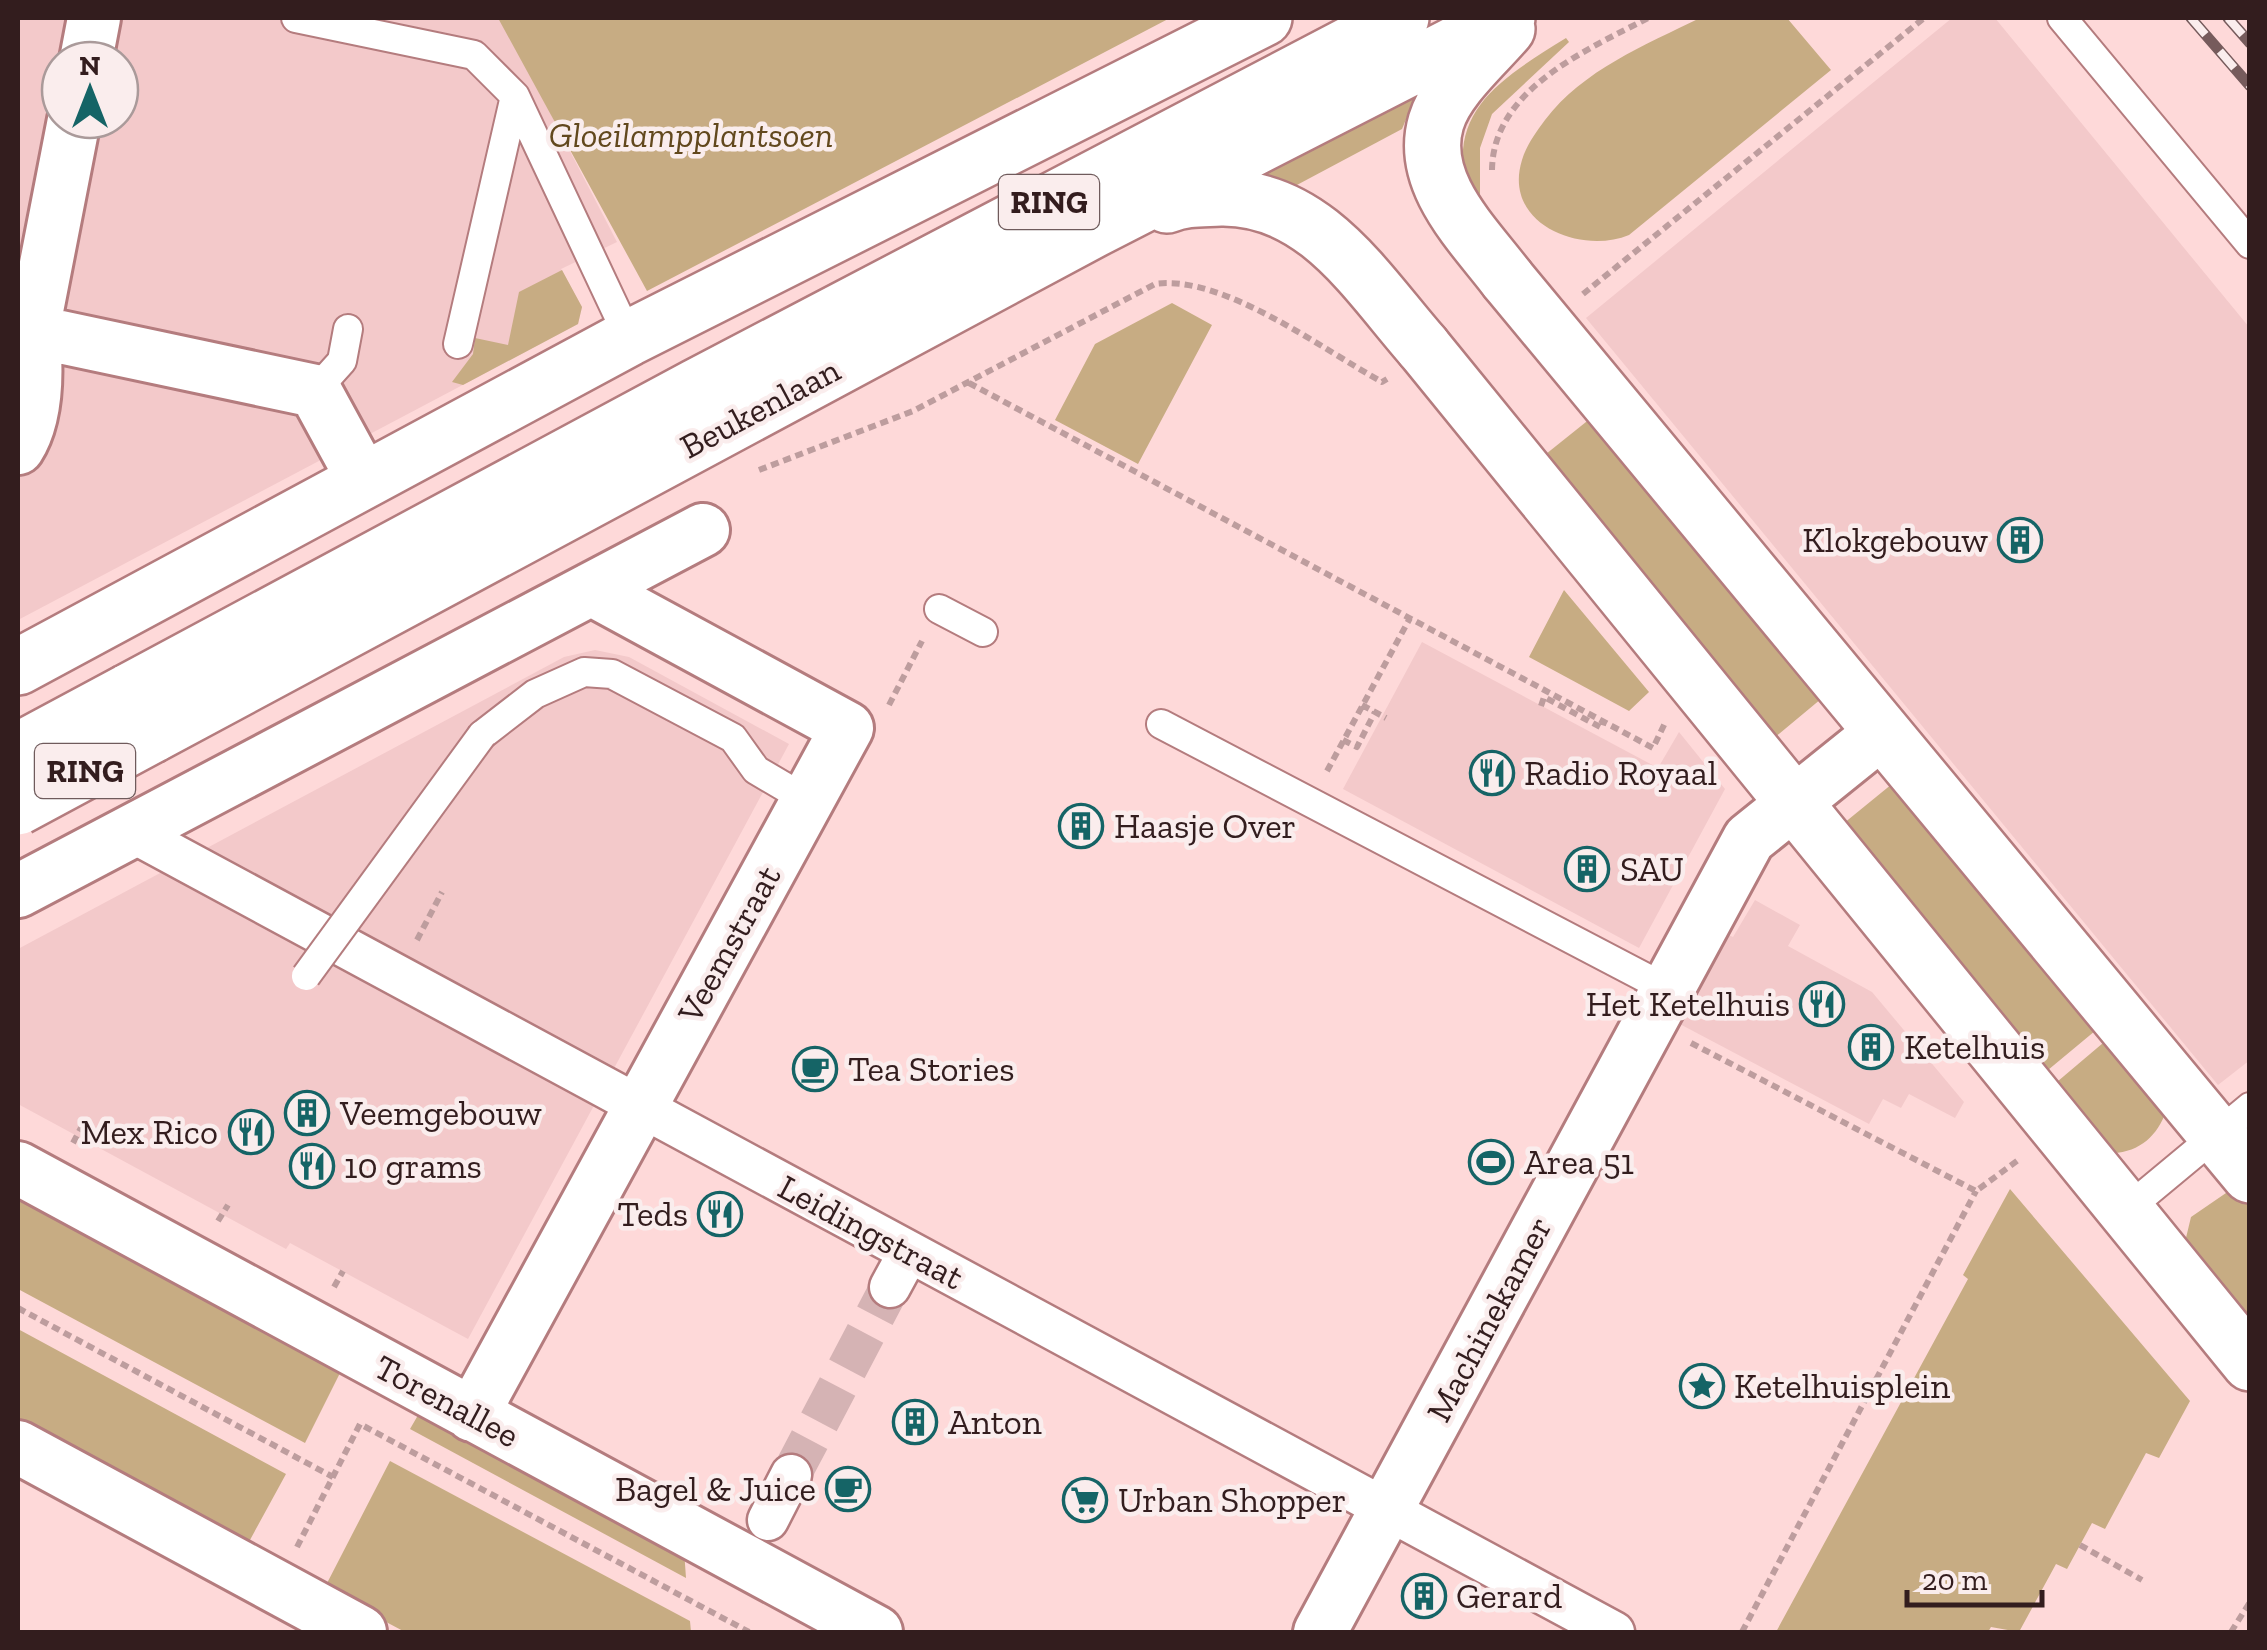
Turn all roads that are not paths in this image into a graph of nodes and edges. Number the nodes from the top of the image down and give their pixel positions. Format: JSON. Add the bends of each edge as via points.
{"nodes":[{"id":1,"x":296,"y":18,"type":"edge"},
{"id":2,"x":1264,"y":18,"type":"edge"},
{"id":3,"x":1401,"y":18,"type":"edge"},
{"id":4,"x":1507,"y":18,"type":"edge"},
{"id":5,"x":1516,"y":18,"type":"edge"},
{"id":6,"x":2062,"y":18,"type":"edge"},
{"id":7,"x":514,"y":96,"type":"junction"},
{"id":8,"x":69,"y":140,"type":"edge"},
{"id":9,"x":1094,"y":230,"type":"junction"},
{"id":10,"x":2250,"y":244,"type":"edge"},
{"id":11,"x":348,"y":329,"type":"dead end"},
{"id":12,"x":23,"y":338,"type":"edge"},
{"id":13,"x":629,"y":338,"type":"junction"},
{"id":14,"x":458,"y":344,"type":"dead end"},
{"id":15,"x":315,"y":390,"type":"junction"},
{"id":16,"x":18,"y":448,"type":"edge"},
{"id":17,"x":363,"y":479,"type":"junction"},
{"id":18,"x":704,"y":530,"type":"dead end"},
{"id":19,"x":591,"y":589,"type":"junction"},
{"id":20,"x":939,"y":609,"type":"road end"},
{"id":21,"x":983,"y":632,"type":"dead end"},
{"id":22,"x":18,"y":666,"type":"edge"},
{"id":23,"x":140,"y":714,"type":"junction"},
{"id":24,"x":1161,"y":724,"type":"dead end"},
{"id":25,"x":1882,"y":732,"type":"junction"},
{"id":26,"x":18,"y":751,"type":"edge"},
{"id":27,"x":807,"y":800,"type":"junction"},
{"id":28,"x":1792,"y":804,"type":"junction"},
{"id":29,"x":18,"y":807,"type":"edge"},
{"id":30,"x":130,"y":832,"type":"junction"},
{"id":31,"x":18,"y":890,"type":"edge"},
{"id":32,"x":306,"y":976,"type":"dead end"},
{"id":33,"x":1658,"y":1006,"type":"junction"},
{"id":34,"x":640,"y":1108,"type":"junction"},
{"id":35,"x":2239,"y":1139,"type":"edge"},
{"id":36,"x":18,"y":1168,"type":"edge"},
{"id":37,"x":2126,"y":1210,"type":"junction"},
{"id":38,"x":2250,"y":1364,"type":"edge"},
{"id":39,"x":472,"y":1415,"type":"junction"},
{"id":40,"x":18,"y":1448,"type":"edge"},
{"id":41,"x":791,"y":1475,"type":"tunnel mouth"},
{"id":42,"x":1386,"y":1510,"type":"junction"},
{"id":43,"x":768,"y":1520,"type":"dead end"},
{"id":44,"x":360,"y":1632,"type":"edge"},
{"id":45,"x":876,"y":1632,"type":"edge"},
{"id":46,"x":1320,"y":1632,"type":"edge"},
{"id":47,"x":1614,"y":1632,"type":"edge"}],
"edges":[{"from":1,"to":7,"type":"lane","via":[[474,56]]},
{"from":2,"to":13,"type":"main road"},
{"from":3,"to":23,"type":"main road","name":"Beukenlaan","number":"RING","via":[[696,387]]},
{"from":4,"to":9,"type":"main road","name":"Beukenlaan","number":"RING"},
{"from":5,"to":25,"type":"main road","via":[[1436,121],[1433,156],[1444,196]]},
{"from":6,"to":10,"type":"lane"},
{"from":7,"to":13,"type":"lane"},
{"from":7,"to":14,"type":"lane"},
{"from":8,"to":12,"type":"street"},
{"from":9,"to":23,"type":"main road","name":"Beukenlaan","number":"RING"},
{"from":9,"to":28,"type":"main road","via":[[1182,199],[1250,198],[1289,210],[1320,230],[1423,346]]},
{"from":11,"to":15,"type":"lane","via":[[342,361]]},
{"from":12,"to":15,"type":"street"},
{"from":12,"to":16,"type":"street","via":[[37,366]]},
{"from":13,"to":17,"type":"main road"},
{"from":15,"to":17,"type":"street"},
{"from":17,"to":22,"type":"main road"},
{"from":18,"to":19,"type":"street"},
{"from":19,"to":27,"type":"street","name":"Veemstraat","via":[[847,728]]},
{"from":19,"to":30,"type":"street"},
{"from":20,"to":21,"type":"lane"},
{"from":23,"to":26,"type":"main road","name":"Beukenlaan","number":"RING","bridge":true},
{"from":23,"to":29,"type":"main road","name":"Beukenlaan","number":"RING","bridge":true},
{"from":24,"to":33,"type":"lane","via":[[1309,802]]},
{"from":25,"to":28,"type":"street","name":"Machinekamer"},
{"from":25,"to":35,"type":"main road"},
{"from":27,"to":32,"type":"lane","bridge":true,"via":[[756,770],[733,738],[612,674],[584,672],[535,694],[482,735]]},
{"from":27,"to":34,"type":"street","name":"Veemstraat"},
{"from":28,"to":33,"type":"street","name":"Machinekamer","via":[[1748,839]]},
{"from":28,"to":37,"type":"main road"},
{"from":30,"to":31,"type":"street"},
{"from":30,"to":34,"type":"street","name":"Leidingstraat"},
{"from":33,"to":42,"type":"street","name":"Machinekamer"},
{"from":34,"to":39,"type":"street","name":"Veemstraat"},
{"from":34,"to":42,"type":"street","name":"Leidingstraat","via":[[899,1270]]},
{"from":35,"to":37,"type":"lane"},
{"from":36,"to":39,"type":"street","name":"Torenallee"},
{"from":37,"to":38,"type":"main road"},
{"from":39,"to":45,"type":"street","name":"Torenallee"},
{"from":40,"to":44,"type":"street"},
{"from":41,"to":43,"type":"street"},
{"from":42,"to":46,"type":"street","name":"Machinekamer"},
{"from":42,"to":47,"type":"street","name":"Leidingstraat"}]}
